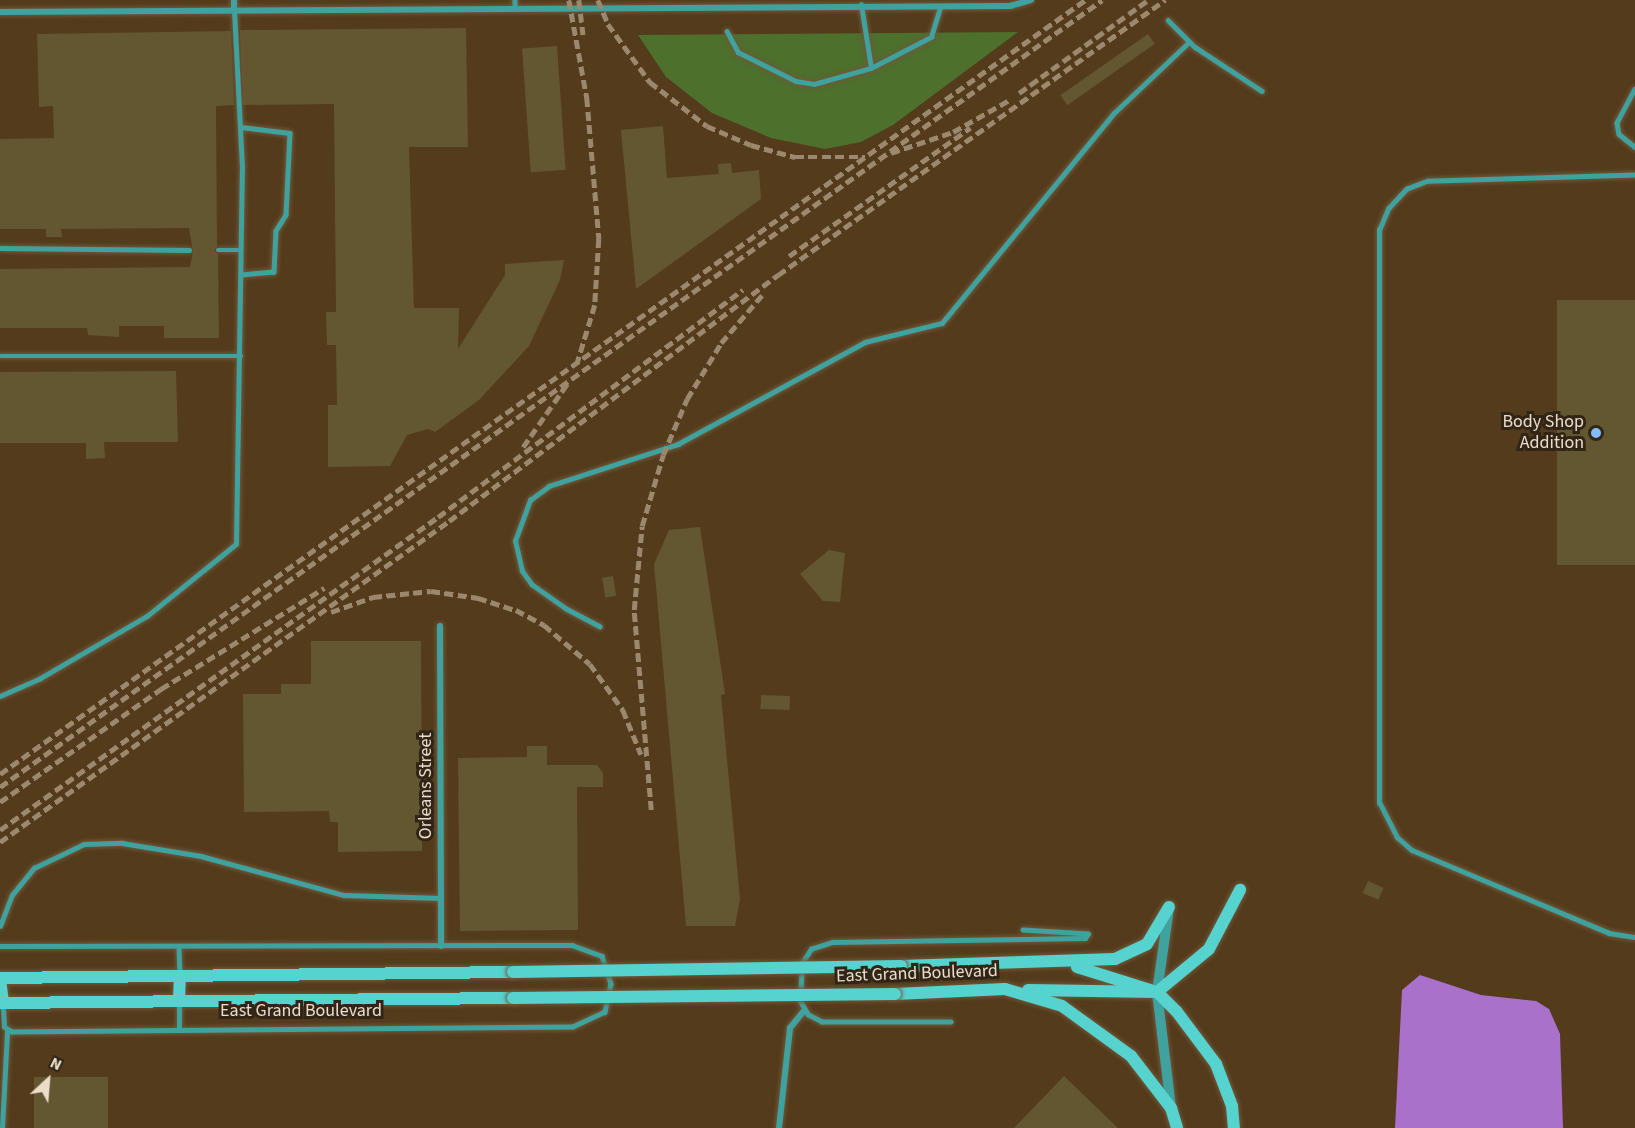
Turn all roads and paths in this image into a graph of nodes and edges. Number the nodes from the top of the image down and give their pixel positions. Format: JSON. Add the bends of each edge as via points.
{"nodes":[{"id":1,"x":234,"y":0,"type":"edge"},
{"id":2,"x":1031,"y":0,"type":"edge"},
{"id":3,"x":515,"y":3,"type":"edge"},
{"id":4,"x":736,"y":3,"type":"edge"},
{"id":5,"x":861,"y":5,"type":"junction"},
{"id":6,"x":940,"y":7,"type":"junction"},
{"id":7,"x":234,"y":10,"type":"junction"},
{"id":8,"x":0,"y":12,"type":"edge"},
{"id":9,"x":1168,"y":20,"type":"dead end"},
{"id":10,"x":727,"y":31,"type":"dead end"},
{"id":11,"x":1189,"y":42,"type":"junction"},
{"id":12,"x":871,"y":69,"type":"junction"},
{"id":13,"x":1635,"y":89,"type":"edge"},
{"id":14,"x":1262,"y":91,"type":"dead end"},
{"id":15,"x":241,"y":127,"type":"junction"},
{"id":16,"x":1635,"y":147,"type":"edge"},
{"id":17,"x":1635,"y":175,"type":"edge"},
{"id":18,"x":0,"y":248,"type":"edge"},
{"id":19,"x":189,"y":249,"type":"dead end"},
{"id":20,"x":218,"y":250,"type":"dead end"},
{"id":21,"x":241,"y":250,"type":"junction"},
{"id":22,"x":241,"y":275,"type":"junction"},
{"id":23,"x":0,"y":356,"type":"edge"},
{"id":24,"x":241,"y":357,"type":"junction"},
{"id":25,"x":441,"y":626,"type":"dead end"},
{"id":26,"x":600,"y":627,"type":"dead end"},
{"id":27,"x":0,"y":696,"type":"edge"},
{"id":28,"x":1240,"y":890,"type":"dead end"},
{"id":29,"x":441,"y":898,"type":"junction"},
{"id":30,"x":1169,"y":908,"type":"joint"},
{"id":31,"x":0,"y":926,"type":"edge"},
{"id":32,"x":1023,"y":930,"type":"dead end"},
{"id":33,"x":1635,"y":937,"type":"edge"},
{"id":34,"x":0,"y":946,"type":"edge"},
{"id":35,"x":441,"y":946,"type":"junction"},
{"id":36,"x":180,"y":947,"type":"junction"},
{"id":37,"x":1046,"y":965,"type":"junction"},
{"id":38,"x":180,"y":976,"type":"junction"},
{"id":39,"x":0,"y":977,"type":"edge"},
{"id":40,"x":1005,"y":989,"type":"junction"},
{"id":41,"x":1157,"y":992,"type":"junction"},
{"id":42,"x":179,"y":1001,"type":"junction"},
{"id":43,"x":2,"y":1003,"type":"edge"},
{"id":44,"x":804,"y":1011,"type":"junction"},
{"id":45,"x":951,"y":1022,"type":"dead end"},
{"id":46,"x":179,"y":1030,"type":"junction"},
{"id":47,"x":7,"y":1031,"type":"junction"},
{"id":48,"x":1171,"y":1108,"type":"junction"},
{"id":49,"x":2,"y":1128,"type":"edge"},
{"id":50,"x":779,"y":1128,"type":"edge"},
{"id":51,"x":1177,"y":1128,"type":"edge"},
{"id":52,"x":1234,"y":1128,"type":"edge"}],
"edges":[{"from":1,"to":7,"type":"street"},
{"from":2,"to":6,"type":"street","via":[[1010,6]]},
{"from":3,"to":4,"type":"street"},
{"from":3,"to":7,"type":"street"},
{"from":4,"to":5,"type":"street"},
{"from":5,"to":6,"type":"street"},
{"from":5,"to":12,"type":"lane"},
{"from":6,"to":12,"type":"lane","via":[[931,37]]},
{"from":7,"to":8,"type":"street"},
{"from":7,"to":15,"type":"lane"},
{"from":9,"to":11,"type":"lane"},
{"from":10,"to":12,"type":"lane","via":[[738,52],[806,84]]},
{"from":11,"to":14,"type":"lane"},
{"from":11,"to":26,"type":"lane","via":[[1114,113],[942,322],[865,342],[678,444],[549,486],[530,500],[515,541],[522,571],[532,585]]},
{"from":13,"to":16,"type":"lane","via":[[1617,123],[1619,134]]},
{"from":15,"to":21,"type":"lane"},
{"from":15,"to":22,"type":"lane","via":[[290,133],[286,215],[276,231],[274,272]]},
{"from":17,"to":33,"type":"lane","via":[[1428,181],[1407,189],[1389,208],[1380,229],[1380,803],[1397,837],[1412,850],[1609,933]]},
{"from":18,"to":19,"type":"lane"},
{"from":20,"to":21,"type":"lane"},
{"from":21,"to":22,"type":"lane"},
{"from":22,"to":24,"type":"lane"},
{"from":23,"to":24,"type":"lane"},
{"from":24,"to":27,"type":"lane","via":[[236,544],[147,616],[39,679]]},
{"from":25,"to":29,"type":"street","name":"Orleans Street"},
{"from":28,"to":41,"type":"main road","via":[[1209,949]]},
{"from":29,"to":31,"type":"lane","via":[[344,895],[201,856],[122,843],[84,844],[34,868],[12,895]]},
{"from":29,"to":35,"type":"street","name":"Orleans Street"},
{"from":30,"to":37,"type":"main road","via":[[1156,934],[1132,953],[1115,959]]},
{"from":30,"to":41,"type":"street"},
{"from":32,"to":44,"type":"lane","name":"East Grand Boulevard","via":[[1088,934],[1085,938],[826,943],[811,949],[802,963],[798,992]]},
{"from":34,"to":36,"type":"lane","name":"East Grand Boulevard"},
{"from":35,"to":36,"type":"lane","name":"East Grand Boulevard"},
{"from":35,"to":46,"type":"lane","name":"East Grand Boulevard","via":[[592,948],[609,968],[607,1007],[594,1021],[573,1027]]},
{"from":36,"to":38,"type":"lane"},
{"from":37,"to":38,"type":"main road","name":"East Grand Boulevard","bridge":true},
{"from":37,"to":41,"type":"main road","via":[[1106,972]]},
{"from":38,"to":39,"type":"main road","name":"East Grand Boulevard"},
{"from":38,"to":42,"type":"main road"},
{"from":39,"to":43,"type":"main road"},
{"from":40,"to":41,"type":"main road"},
{"from":40,"to":42,"type":"main road","name":"East Grand Boulevard","bridge":true,"via":[[895,994]]},
{"from":40,"to":48,"type":"main road","name":"East Grand Boulevard","via":[[1062,1006],[1116,1043]]},
{"from":41,"to":48,"type":"street"},
{"from":41,"to":52,"type":"main road","via":[[1197,1034],[1216,1064],[1232,1106]]},
{"from":42,"to":43,"type":"main road","name":"East Grand Boulevard"},
{"from":42,"to":46,"type":"lane"},
{"from":43,"to":47,"type":"lane"},
{"from":44,"to":45,"type":"lane","via":[[829,1024]]},
{"from":44,"to":50,"type":"street","via":[[790,1028]]},
{"from":46,"to":47,"type":"lane","name":"East Grand Boulevard"},
{"from":47,"to":49,"type":"lane"},
{"from":48,"to":51,"type":"main road"}]}
